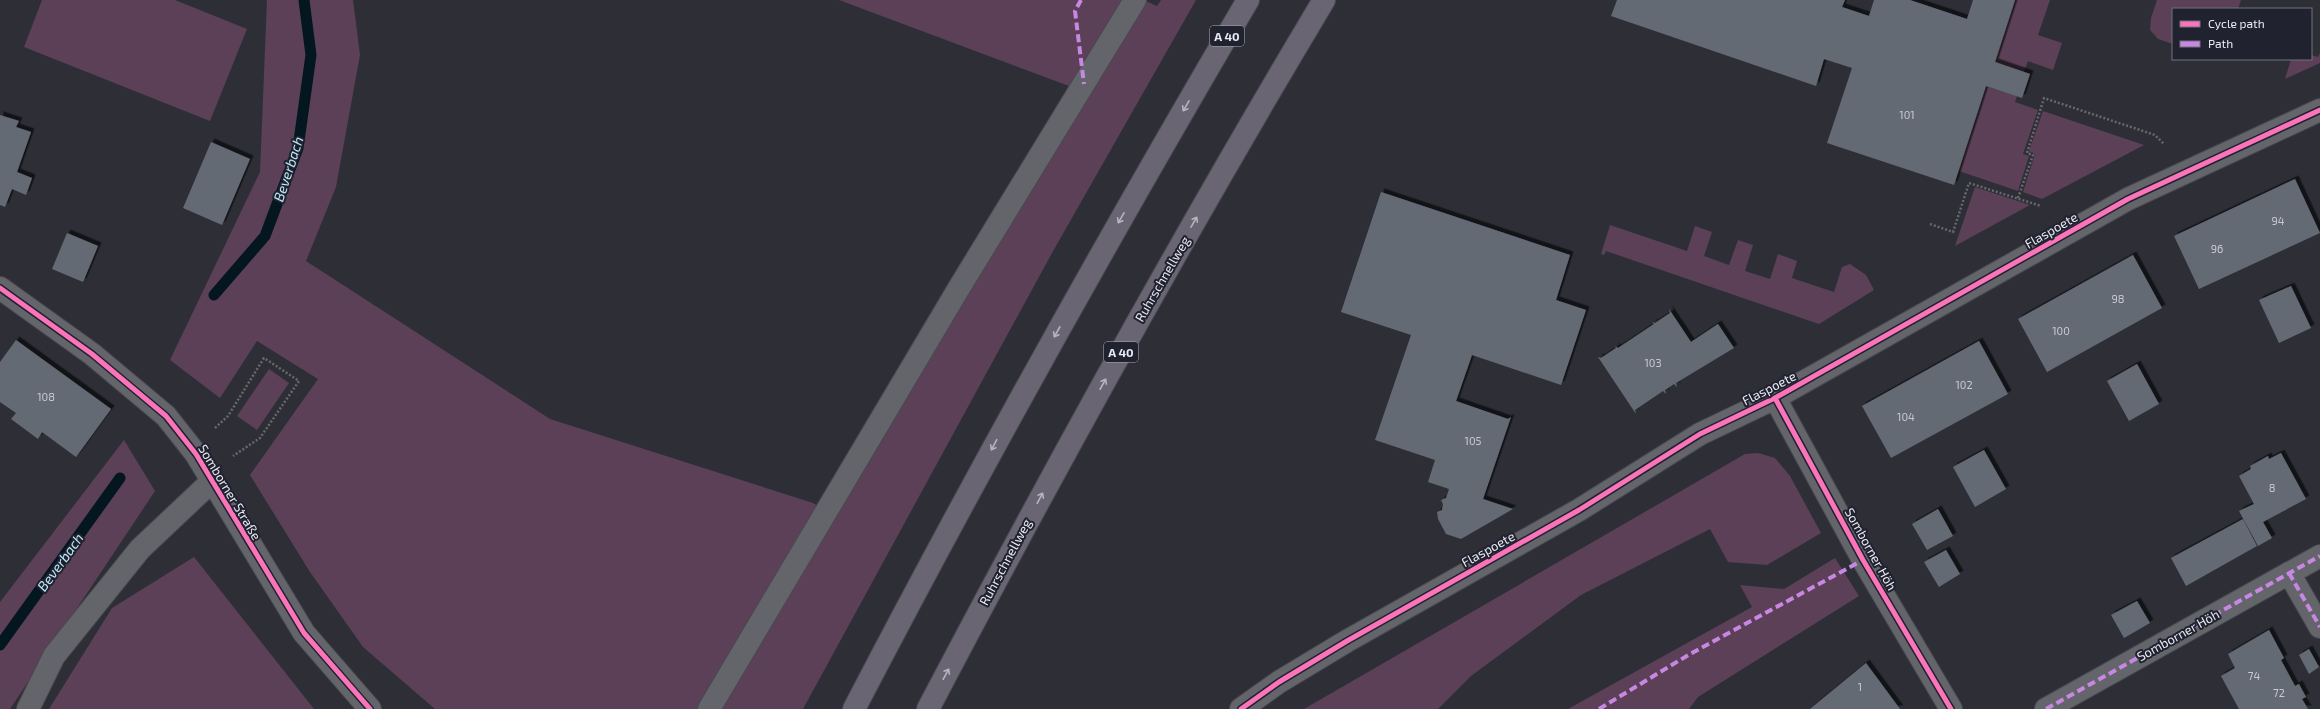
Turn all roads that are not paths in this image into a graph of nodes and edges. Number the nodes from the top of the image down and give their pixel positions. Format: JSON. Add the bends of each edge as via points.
{"nodes":[{"id":1,"x":1135,"y":0,"type":"edge"},
{"id":2,"x":1248,"y":0,"type":"edge"},
{"id":3,"x":1324,"y":0,"type":"edge"},
{"id":4,"x":2320,"y":110,"type":"edge"},
{"id":5,"x":0,"y":288,"type":"edge"},
{"id":6,"x":1776,"y":398,"type":"junction"},
{"id":7,"x":211,"y":482,"type":"junction"},
{"id":8,"x":2320,"y":556,"type":"edge"},
{"id":9,"x":2289,"y":573,"type":"junction"},
{"id":10,"x":2320,"y":627,"type":"edge"},
{"id":11,"x":28,"y":709,"type":"edge"},
{"id":12,"x":370,"y":709,"type":"edge"},
{"id":13,"x":709,"y":709,"type":"edge"},
{"id":14,"x":854,"y":709,"type":"edge"},
{"id":15,"x":928,"y":709,"type":"edge"},
{"id":16,"x":1241,"y":709,"type":"edge"},
{"id":17,"x":1951,"y":709,"type":"edge"},
{"id":18,"x":2046,"y":709,"type":"edge"}],
"edges":[{"from":1,"to":13,"type":"street","via":[[959,288]]},
{"from":2,"to":14,"type":"highway","number":"A 40","one_way":true,"via":[[1101,252]]},
{"from":15,"to":3,"type":"highway","name":"Ruhrschnellweg","number":"A 40","one_way":true,"via":[[1053,474],[1159,284]]},
{"from":4,"to":6,"type":"street","name":"Flaspoete","via":[[2128,199]]},
{"from":5,"to":7,"type":"street","name":"Somborner Straße","via":[[92,354],[166,416],[196,454]]},
{"from":6,"to":16,"type":"street","name":"Flaspoete","via":[[1684,443],[1579,510],[1347,641],[1279,682]]},
{"from":6,"to":17,"type":"street","name":"Somborner Höh","via":[[1863,560]]},
{"from":7,"to":11,"type":"street","via":[[140,549],[54,656]]},
{"from":7,"to":12,"type":"street","name":"Somborner Straße","via":[[304,633]]},
{"from":8,"to":9,"type":"street","name":"Somborner Höh"},
{"from":9,"to":10,"type":"street"},
{"from":9,"to":18,"type":"street","name":"Somborner Höh"}]}
